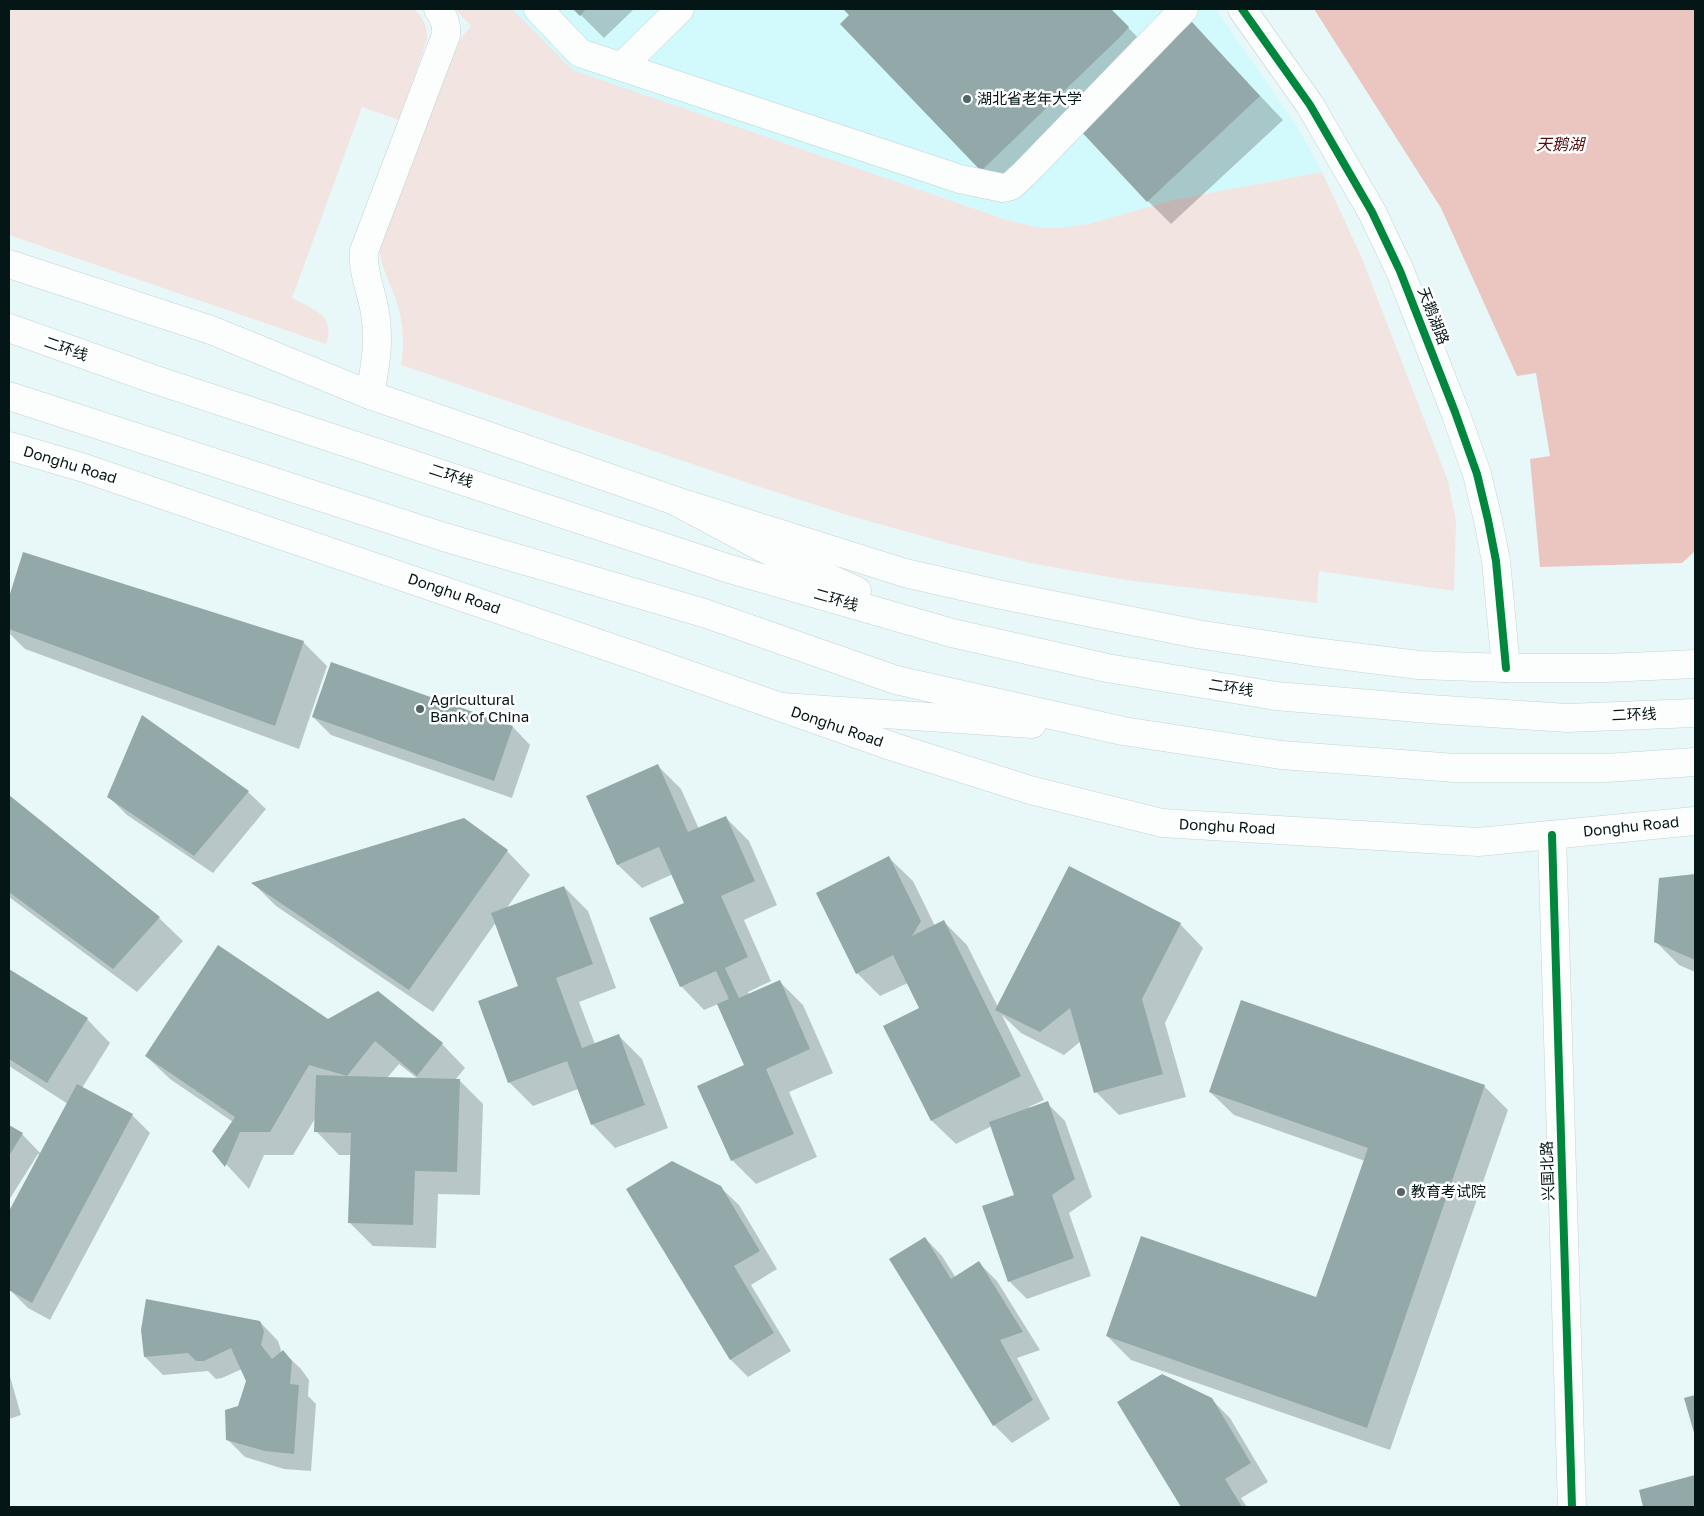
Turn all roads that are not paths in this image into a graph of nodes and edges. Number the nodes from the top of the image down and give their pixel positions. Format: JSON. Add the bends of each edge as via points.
{"nodes":[{"id":1,"x":438,"y":9,"type":"edge"},
{"id":2,"x":538,"y":9,"type":"edge"},
{"id":3,"x":680,"y":9,"type":"edge"},
{"id":4,"x":1184,"y":9,"type":"edge"},
{"id":5,"x":1242,"y":9,"type":"edge"},
{"id":6,"x":622,"y":66,"type":"junction"},
{"id":7,"x":9,"y":264,"type":"edge"},
{"id":8,"x":9,"y":328,"type":"edge"},
{"id":9,"x":370,"y":395,"type":"junction"},
{"id":10,"x":9,"y":396,"type":"edge"},
{"id":11,"x":9,"y":446,"type":"edge"},
{"id":12,"x":673,"y":500,"type":"junction"},
{"id":13,"x":1695,"y":664,"type":"edge"},
{"id":14,"x":1107,"y":668,"type":"junction"},
{"id":15,"x":1506,"y":668,"type":"junction"},
{"id":16,"x":782,"y":707,"type":"junction"},
{"id":17,"x":1695,"y":713,"type":"edge"},
{"id":18,"x":1123,"y":731,"type":"junction"},
{"id":19,"x":1695,"y":762,"type":"edge"},
{"id":20,"x":1695,"y":821,"type":"edge"},
{"id":21,"x":1552,"y":835,"type":"junction"},
{"id":22,"x":1572,"y":1507,"type":"edge"}],
"edges":[{"from":1,"to":9,"type":"main road","via":[[444,18],[446,34],[364,251],[377,327]]},
{"from":2,"to":6,"type":"main road","via":[[580,53]]},
{"from":3,"to":6,"type":"main road"},
{"from":4,"to":6,"type":"main road","via":[[1024,174],[1011,186],[1003,188],[960,179]]},
{"from":5,"to":15,"type":"main road","name":"天鹅湖路","via":[[1310,104],[1372,212],[1400,271],[1476,474],[1496,561]]},
{"from":7,"to":9,"type":"main road","via":[[211,330]]},
{"from":8,"to":14,"type":"main road","name":"二环线","via":[[153,379],[730,569],[952,633]]},
{"from":9,"to":12,"type":"main road"},
{"from":10,"to":18,"type":"main road","via":[[444,537],[704,613],[896,680]]},
{"from":11,"to":16,"type":"main road","name":"Donghu Road","via":[[100,474]]},
{"from":12,"to":14,"type":"main road","via":[[761,547],[860,592]]},
{"from":12,"to":15,"type":"main road","via":[[905,573],[1079,611],[1314,652],[1418,665]]},
{"from":13,"to":15,"type":"main road"},
{"from":14,"to":17,"type":"main road","name":"二环线","via":[[1276,696],[1429,709],[1568,718]]},
{"from":16,"to":18,"type":"main road"},
{"from":16,"to":21,"type":"main road","name":"Donghu Road","via":[[1030,790],[1162,823],[1478,842]]},
{"from":18,"to":19,"type":"main road","via":[[1280,755],[1455,768],[1606,768]]},
{"from":20,"to":21,"type":"main road","name":"Donghu Road"},
{"from":21,"to":22,"type":"main road","name":"兴国北路"}]}
